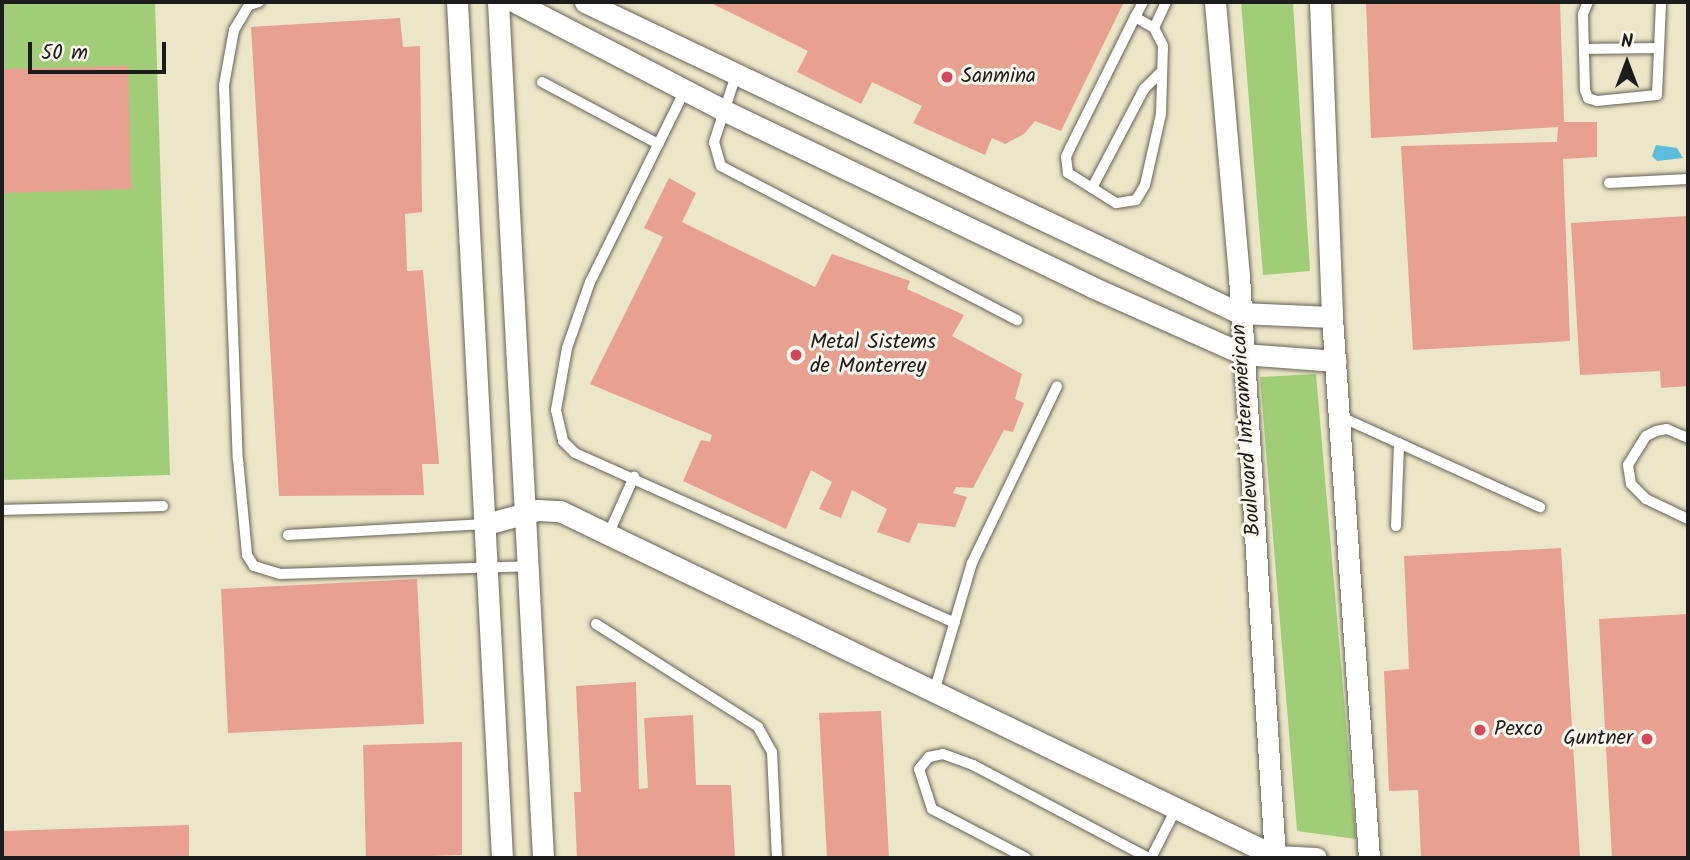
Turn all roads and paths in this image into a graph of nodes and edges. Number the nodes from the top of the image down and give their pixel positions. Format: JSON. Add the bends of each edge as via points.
{"nodes":[{"id":1,"x":259,"y":2,"type":"edge"},
{"id":2,"x":457,"y":2,"type":"edge"},
{"id":3,"x":498,"y":2,"type":"edge"},
{"id":4,"x":515,"y":2,"type":"edge"},
{"id":5,"x":585,"y":2,"type":"edge"},
{"id":6,"x":1143,"y":2,"type":"edge"},
{"id":7,"x":1166,"y":2,"type":"edge"},
{"id":8,"x":1215,"y":2,"type":"edge"},
{"id":9,"x":1320,"y":2,"type":"edge"},
{"id":10,"x":1588,"y":2,"type":"edge"},
{"id":11,"x":1661,"y":2,"type":"edge"},
{"id":12,"x":1135,"y":17,"type":"junction"},
{"id":13,"x":1154,"y":28,"type":"junction"},
{"id":14,"x":1659,"y":48,"type":"junction"},
{"id":15,"x":1584,"y":49,"type":"junction"},
{"id":16,"x":1160,"y":73,"type":"junction"},
{"id":17,"x":736,"y":75,"type":"junction"},
{"id":18,"x":542,"y":82,"type":"dead end"},
{"id":19,"x":685,"y":90,"type":"junction"},
{"id":20,"x":721,"y":109,"type":"junction"},
{"id":21,"x":861,"y":136,"type":"junction"},
{"id":22,"x":658,"y":144,"type":"junction"},
{"id":23,"x":849,"y":167,"type":"junction"},
{"id":24,"x":1688,"y":179,"type":"edge"},
{"id":25,"x":1609,"y":183,"type":"dead end"},
{"id":26,"x":1092,"y":188,"type":"junction"},
{"id":27,"x":1239,"y":313,"type":"junction"},
{"id":28,"x":1332,"y":317,"type":"junction"},
{"id":29,"x":1017,"y":320,"type":"dead end"},
{"id":30,"x":1243,"y":354,"type":"junction"},
{"id":31,"x":1336,"y":361,"type":"junction"},
{"id":32,"x":1057,"y":386,"type":"dead end"},
{"id":33,"x":1339,"y":416,"type":"junction"},
{"id":34,"x":1688,"y":438,"type":"edge"},
{"id":35,"x":1399,"y":443,"type":"junction"},
{"id":36,"x":634,"y":477,"type":"junction"},
{"id":37,"x":163,"y":506,"type":"dead end"},
{"id":38,"x":1540,"y":507,"type":"dead end"},
{"id":39,"x":2,"y":510,"type":"edge"},
{"id":40,"x":526,"y":513,"type":"junction"},
{"id":41,"x":1688,"y":519,"type":"edge"},
{"id":42,"x":486,"y":524,"type":"junction"},
{"id":43,"x":1396,"y":526,"type":"dead end"},
{"id":44,"x":288,"y":535,"type":"dead end"},
{"id":45,"x":608,"y":535,"type":"junction"},
{"id":46,"x":489,"y":564,"type":"junction"},
{"id":47,"x":528,"y":566,"type":"junction"},
{"id":48,"x":955,"y":623,"type":"junction"},
{"id":49,"x":596,"y":624,"type":"dead end"},
{"id":50,"x":934,"y":692,"type":"junction"},
{"id":51,"x":1176,"y":808,"type":"junction"},
{"id":52,"x":1275,"y":857,"type":"edge"},
{"id":53,"x":502,"y":858,"type":"edge"},
{"id":54,"x":542,"y":858,"type":"edge"},
{"id":55,"x":777,"y":858,"type":"edge"},
{"id":56,"x":1026,"y":858,"type":"edge"},
{"id":57,"x":1150,"y":858,"type":"edge"},
{"id":58,"x":1316,"y":858,"type":"edge"},
{"id":59,"x":1369,"y":858,"type":"edge"}],
"edges":[{"from":1,"to":46,"type":"lane","via":[[249,5],[234,30],[224,85],[238,458],[247,555],[254,566],[280,574]]},
{"from":2,"to":42,"type":"street"},
{"from":3,"to":40,"type":"street"},
{"from":4,"to":19,"type":"street"},
{"from":5,"to":17,"type":"street"},
{"from":6,"to":12,"type":"lane"},
{"from":7,"to":13,"type":"lane"},
{"from":8,"to":27,"type":"street","name":"Boulevard Interamérican"},
{"from":9,"to":28,"type":"street"},
{"from":10,"to":15,"type":"lane","via":[[1583,14]]},
{"from":11,"to":14,"type":"lane"},
{"from":12,"to":13,"type":"lane"},
{"from":12,"to":26,"type":"lane","via":[[1066,157],[1068,173]]},
{"from":13,"to":16,"type":"lane","via":[[1163,46]]},
{"from":14,"to":15,"type":"lane"},
{"from":14,"to":15,"type":"lane","via":[[1657,95],[1607,101],[1593,101],[1586,93]]},
{"from":16,"to":26,"type":"lane","via":[[1144,89]]},
{"from":16,"to":26,"type":"lane","via":[[1157,138],[1140,195],[1116,203]]},
{"from":17,"to":20,"type":"lane"},
{"from":17,"to":21,"type":"street"},
{"from":18,"to":22,"type":"lane"},
{"from":19,"to":20,"type":"street"},
{"from":19,"to":22,"type":"lane"},
{"from":20,"to":23,"type":"street"},
{"from":20,"to":29,"type":"lane","via":[[714,142],[721,166]]},
{"from":21,"to":23,"type":"street"},
{"from":21,"to":27,"type":"street"},
{"from":22,"to":36,"type":"lane","via":[[590,282],[567,348],[556,410],[563,441],[575,453]]},
{"from":23,"to":30,"type":"street","via":[[1093,287]]},
{"from":24,"to":25,"type":"lane"},
{"from":27,"to":28,"type":"street"},
{"from":27,"to":30,"type":"street","name":"Boulevard Interamérican"},
{"from":28,"to":31,"type":"street"},
{"from":30,"to":31,"type":"street"},
{"from":30,"to":52,"type":"street","name":"Boulevard Interamérican"},
{"from":31,"to":33,"type":"street"},
{"from":32,"to":48,"type":"lane","via":[[972,563]]},
{"from":33,"to":35,"type":"lane"},
{"from":33,"to":59,"type":"street"},
{"from":34,"to":41,"type":"lane","via":[[1667,429],[1656,431],[1646,436],[1628,465],[1631,484],[1646,499]]},
{"from":35,"to":38,"type":"lane"},
{"from":35,"to":43,"type":"lane"},
{"from":36,"to":45,"type":"lane"},
{"from":36,"to":48,"type":"lane"},
{"from":37,"to":39,"type":"lane"},
{"from":40,"to":42,"type":"street"},
{"from":40,"to":45,"type":"street","via":[[559,511]]},
{"from":40,"to":47,"type":"street"},
{"from":42,"to":44,"type":"lane"},
{"from":42,"to":46,"type":"street"},
{"from":45,"to":50,"type":"street"},
{"from":46,"to":47,"type":"lane"},
{"from":46,"to":53,"type":"street"},
{"from":47,"to":54,"type":"street"},
{"from":48,"to":50,"type":"lane"},
{"from":49,"to":55,"type":"lane","via":[[758,727],[772,752]]},
{"from":50,"to":51,"type":"street"},
{"from":51,"to":52,"type":"street"},
{"from":51,"to":57,"type":"lane"},
{"from":52,"to":58,"type":"street"},
{"from":56,"to":57,"type":"lane","via":[[932,809],[919,769],[929,757],[943,754],[973,765]]}]}
